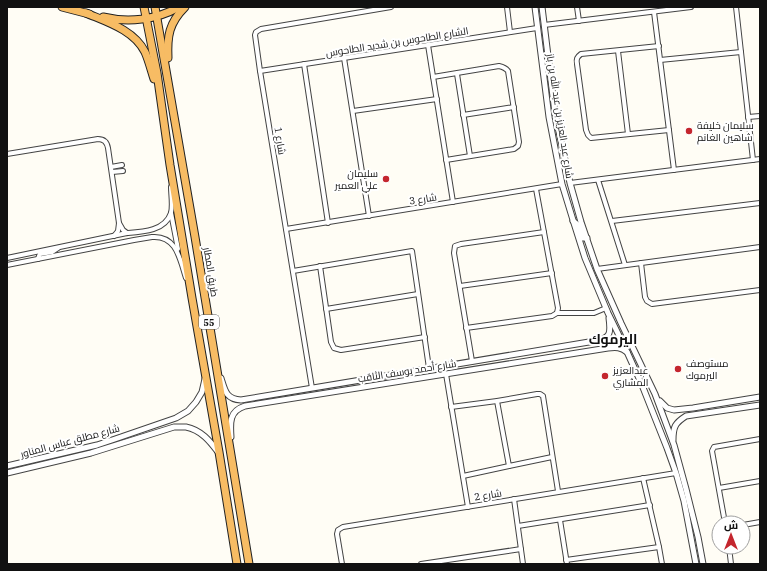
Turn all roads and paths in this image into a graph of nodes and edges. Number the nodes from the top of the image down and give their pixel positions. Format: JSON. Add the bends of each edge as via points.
{"nodes":[{"id":1,"x":62,"y":7,"type":"edge"},
{"id":2,"x":144,"y":7,"type":"edge"},
{"id":3,"x":155,"y":7,"type":"edge"},
{"id":4,"x":178,"y":7,"type":"edge"},
{"id":5,"x":185,"y":7,"type":"edge"},
{"id":6,"x":391,"y":7,"type":"edge"},
{"id":7,"x":508,"y":7,"type":"edge"},
{"id":8,"x":535,"y":7,"type":"edge"},
{"id":9,"x":542,"y":7,"type":"edge"},
{"id":10,"x":576,"y":7,"type":"edge"},
{"id":11,"x":688,"y":7,"type":"edge"},
{"id":12,"x":736,"y":7,"type":"edge"},
{"id":13,"x":654,"y":12,"type":"junction"},
{"id":14,"x":86,"y":13,"type":"junction"},
{"id":15,"x":156,"y":16,"type":"junction"},
{"id":16,"x":146,"y":18,"type":"junction"},
{"id":17,"x":579,"y":21,"type":"junction"},
{"id":18,"x":544,"y":25,"type":"junction"},
{"id":19,"x":537,"y":28,"type":"junction"},
{"id":20,"x":510,"y":32,"type":"junction"},
{"id":21,"x":428,"y":45,"type":"junction"},
{"id":22,"x":659,"y":46,"type":"junction"},
{"id":23,"x":618,"y":51,"type":"junction"},
{"id":24,"x":741,"y":52,"type":"junction"},
{"id":25,"x":344,"y":58,"type":"junction"},
{"id":26,"x":660,"y":60,"type":"junction"},
{"id":27,"x":304,"y":64,"type":"junction"},
{"id":28,"x":260,"y":71,"type":"junction"},
{"id":29,"x":457,"y":74,"type":"junction"},
{"id":30,"x":433,"y":77,"type":"junction"},
{"id":31,"x":168,"y":80,"type":"junction"},
{"id":32,"x":546,"y":95,"type":"junction"},
{"id":33,"x":160,"y":98,"type":"junction"},
{"id":34,"x":436,"y":99,"type":"junction"},
{"id":35,"x":514,"y":107,"type":"junction"},
{"id":36,"x":353,"y":111,"type":"junction"},
{"id":37,"x":555,"y":113,"type":"junction"},
{"id":38,"x":463,"y":115,"type":"junction"},
{"id":39,"x":760,"y":116,"type":"edge"},
{"id":40,"x":748,"y":117,"type":"junction"},
{"id":41,"x":549,"y":118,"type":"junction"},
{"id":42,"x":669,"y":130,"type":"junction"},
{"id":43,"x":628,"y":134,"type":"junction"},
{"id":44,"x":560,"y":139,"type":"junction"},
{"id":45,"x":7,"y":154,"type":"edge"},
{"id":46,"x":470,"y":156,"type":"junction"},
{"id":47,"x":760,"y":159,"type":"edge"},
{"id":48,"x":446,"y":160,"type":"junction"},
{"id":49,"x":753,"y":160,"type":"junction"},
{"id":50,"x":122,"y":165,"type":"dead end"},
{"id":51,"x":170,"y":165,"type":"junction"},
{"id":52,"x":111,"y":167,"type":"junction"},
{"id":53,"x":123,"y":170,"type":"dead end"},
{"id":54,"x":674,"y":170,"type":"junction"},
{"id":55,"x":112,"y":172,"type":"junction"},
{"id":56,"x":598,"y":180,"type":"junction"},
{"id":57,"x":570,"y":183,"type":"junction"},
{"id":58,"x":562,"y":184,"type":"junction"},
{"id":59,"x":536,"y":189,"type":"junction"},
{"id":60,"x":453,"y":202,"type":"junction"},
{"id":61,"x":760,"y":203,"type":"edge"},
{"id":62,"x":171,"y":212,"type":"junction"},
{"id":63,"x":369,"y":216,"type":"junction"},
{"id":64,"x":573,"y":220,"type":"junction"},
{"id":65,"x":612,"y":221,"type":"junction"},
{"id":66,"x":119,"y":223,"type":"junction"},
{"id":67,"x":328,"y":223,"type":"junction"},
{"id":68,"x":286,"y":229,"type":"junction"},
{"id":69,"x":138,"y":232,"type":"junction"},
{"id":70,"x":544,"y":232,"type":"junction"},
{"id":71,"x":127,"y":233,"type":"junction"},
{"id":72,"x":114,"y":236,"type":"junction"},
{"id":73,"x":587,"y":238,"type":"junction"},
{"id":74,"x":121,"y":243,"type":"junction"},
{"id":75,"x":581,"y":244,"type":"junction"},
{"id":76,"x":60,"y":246,"type":"junction"},
{"id":77,"x":760,"y":247,"type":"edge"},
{"id":78,"x":178,"y":254,"type":"junction"},
{"id":79,"x":7,"y":258,"type":"edge"},
{"id":80,"x":38,"y":259,"type":"junction"},
{"id":81,"x":594,"y":261,"type":"junction"},
{"id":82,"x":641,"y":263,"type":"junction"},
{"id":83,"x":7,"y":265,"type":"edge"},
{"id":84,"x":625,"y":265,"type":"junction"},
{"id":85,"x":320,"y":266,"type":"junction"},
{"id":86,"x":597,"y":269,"type":"junction"},
{"id":87,"x":293,"y":270,"type":"junction"},
{"id":88,"x":552,"y":273,"type":"junction"},
{"id":89,"x":460,"y":286,"type":"junction"},
{"id":90,"x":760,"y":290,"type":"edge"},
{"id":91,"x":418,"y":294,"type":"junction"},
{"id":92,"x":192,"y":298,"type":"junction"},
{"id":93,"x":326,"y":309,"type":"junction"},
{"id":94,"x":607,"y":311,"type":"junction"},
{"id":95,"x":557,"y":313,"type":"junction"},
{"id":96,"x":466,"y":328,"type":"junction"},
{"id":97,"x":424,"y":337,"type":"junction"},
{"id":98,"x":595,"y":342,"type":"junction"},
{"id":99,"x":580,"y":352,"type":"junction"},
{"id":100,"x":628,"y":354,"type":"junction"},
{"id":101,"x":215,"y":362,"type":"junction"},
{"id":102,"x":472,"y":362,"type":"junction"},
{"id":103,"x":429,"y":368,"type":"junction"},
{"id":104,"x":418,"y":370,"type":"junction"},
{"id":105,"x":446,"y":374,"type":"junction"},
{"id":106,"x":205,"y":376,"type":"junction"},
{"id":107,"x":402,"y":381,"type":"junction"},
{"id":108,"x":312,"y":388,"type":"junction"},
{"id":109,"x":655,"y":394,"type":"junction"},
{"id":110,"x":267,"y":395,"type":"junction"},
{"id":111,"x":760,"y":397,"type":"edge"},
{"id":112,"x":497,"y":401,"type":"junction"},
{"id":113,"x":760,"y":405,"type":"edge"},
{"id":114,"x":245,"y":406,"type":"junction"},
{"id":115,"x":451,"y":407,"type":"junction"},
{"id":116,"x":693,"y":408,"type":"junction"},
{"id":117,"x":693,"y":414,"type":"junction"},
{"id":118,"x":140,"y":430,"type":"junction"},
{"id":119,"x":141,"y":438,"type":"junction"},
{"id":120,"x":760,"y":440,"type":"edge"},
{"id":121,"x":674,"y":444,"type":"junction"},
{"id":122,"x":219,"y":452,"type":"junction"},
{"id":123,"x":552,"y":457,"type":"junction"},
{"id":124,"x":231,"y":458,"type":"junction"},
{"id":125,"x":7,"y":466,"type":"edge"},
{"id":126,"x":508,"y":466,"type":"junction"},
{"id":127,"x":7,"y":473,"type":"edge"},
{"id":128,"x":676,"y":473,"type":"junction"},
{"id":129,"x":463,"y":476,"type":"junction"},
{"id":130,"x":643,"y":478,"type":"junction"},
{"id":131,"x":760,"y":481,"type":"edge"},
{"id":132,"x":719,"y":488,"type":"junction"},
{"id":133,"x":558,"y":491,"type":"junction"},
{"id":134,"x":514,"y":499,"type":"junction"},
{"id":135,"x":650,"y":505,"type":"junction"},
{"id":136,"x":468,"y":507,"type":"junction"},
{"id":137,"x":724,"y":515,"type":"edge"},
{"id":138,"x":687,"y":519,"type":"junction"},
{"id":139,"x":560,"y":520,"type":"junction"},
{"id":140,"x":518,"y":526,"type":"junction"},
{"id":141,"x":698,"y":537,"type":"junction"},
{"id":142,"x":693,"y":546,"type":"junction"},
{"id":143,"x":659,"y":547,"type":"junction"},
{"id":144,"x":521,"y":549,"type":"junction"},
{"id":145,"x":702,"y":558,"type":"junction"},
{"id":146,"x":567,"y":562,"type":"edge"},
{"id":147,"x":429,"y":563,"type":"edge"},
{"id":148,"x":237,"y":564,"type":"edge"},
{"id":149,"x":249,"y":564,"type":"edge"},
{"id":150,"x":342,"y":564,"type":"edge"},
{"id":151,"x":421,"y":564,"type":"edge"},
{"id":152,"x":523,"y":564,"type":"edge"},
{"id":153,"x":662,"y":564,"type":"edge"},
{"id":154,"x":696,"y":564,"type":"edge"},
{"id":155,"x":703,"y":564,"type":"edge"}],
"edges":[{"from":1,"to":14,"type":"highway"},
{"from":2,"to":16,"type":"highway","number":"55"},
{"from":3,"to":15,"type":"highway","name":"طريق المطار","number":"55"},
{"from":4,"to":15,"type":"highway"},
{"from":5,"to":31,"type":"highway","via":[[172,24],[169,35]]},
{"from":6,"to":28,"type":"street","name":"شارع 1","via":[[258,30],[255,35]]},
{"from":7,"to":20,"type":"street"},
{"from":8,"to":19,"type":"street","name":"شارع عبد العزيز بن عبد الله بن باز"},
{"from":9,"to":18,"type":"street","name":"شارع عبد العزيز بن عبد الله بن باز"},
{"from":10,"to":17,"type":"street"},
{"from":11,"to":13,"type":"street"},
{"from":12,"to":24,"type":"street"},
{"from":13,"to":17,"type":"street"},
{"from":13,"to":22,"type":"street"},
{"from":14,"to":16,"type":"highway","via":[[122,20]]},
{"from":14,"to":33,"type":"highway","via":[[122,30],[137,41],[144,51]]},
{"from":15,"to":16,"type":"highway"},
{"from":15,"to":31,"type":"highway","name":"طريق المطار","number":"55"},
{"from":16,"to":33,"type":"highway","number":"55"},
{"from":17,"to":18,"type":"street"},
{"from":18,"to":37,"type":"street","name":"شارع عبد العزيز بن عبد الله بن باز"},
{"from":19,"to":20,"type":"street","name":"الشارع الطاحوس بن شديد الطاحوس"},
{"from":19,"to":32,"type":"street","name":"شارع عبد العزيز بن عبد الله بن باز"},
{"from":20,"to":21,"type":"street","name":"الشارع الطاحوس بن شديد الطاحوس"},
{"from":21,"to":25,"type":"street","name":"الشارع الطاحوس بن شديد الطاحوس"},
{"from":21,"to":30,"type":"street"},
{"from":22,"to":23,"type":"street"},
{"from":22,"to":26,"type":"street"},
{"from":23,"to":43,"type":"street"},
{"from":23,"to":43,"type":"street","via":[[582,54],[576,60],[588,135],[595,138]]},
{"from":24,"to":26,"type":"street"},
{"from":24,"to":40,"type":"street"},
{"from":25,"to":27,"type":"street","name":"الشارع الطاحوس بن شديد الطاحوس"},
{"from":25,"to":36,"type":"street"},
{"from":26,"to":42,"type":"street"},
{"from":27,"to":28,"type":"street","name":"الشارع الطاحوس بن شديد الطاحوس"},
{"from":27,"to":67,"type":"street"},
{"from":28,"to":68,"type":"street","name":"شارع 1"},
{"from":29,"to":30,"type":"street"},
{"from":29,"to":35,"type":"street","via":[[503,67],[508,72]]},
{"from":29,"to":38,"type":"street"},
{"from":30,"to":34,"type":"street"},
{"from":31,"to":101,"type":"highway","name":"طريق المطار","number":"55"},
{"from":32,"to":37,"type":"street","via":[[550,112]]},
{"from":32,"to":41,"type":"street","name":"شارع عبد العزيز بن عبد الله بن باز"},
{"from":33,"to":51,"type":"highway","number":"55"},
{"from":34,"to":36,"type":"street"},
{"from":34,"to":48,"type":"street"},
{"from":35,"to":38,"type":"street"},
{"from":35,"to":46,"type":"street","via":[[518,146]]},
{"from":36,"to":63,"type":"street"},
{"from":37,"to":44,"type":"street","name":"شارع عبد العزيز بن عبد الله بن باز"},
{"from":38,"to":46,"type":"street"},
{"from":39,"to":40,"type":"street"},
{"from":40,"to":49,"type":"street"},
{"from":41,"to":44,"type":"street","via":[[552,118]]},
{"from":41,"to":58,"type":"street","name":"شارع عبد العزيز بن عبد الله بن باز"},
{"from":42,"to":43,"type":"street"},
{"from":42,"to":54,"type":"street"},
{"from":44,"to":57,"type":"street","name":"شارع عبد العزيز بن عبد الله بن باز"},
{"from":45,"to":52,"type":"street","via":[[100,139],[107,145]]},
{"from":46,"to":48,"type":"street"},
{"from":47,"to":49,"type":"street"},
{"from":48,"to":60,"type":"street"},
{"from":49,"to":54,"type":"street"},
{"from":50,"to":52,"type":"street"},
{"from":51,"to":62,"type":"street"},
{"from":51,"to":92,"type":"highway","number":"55"},
{"from":52,"to":55,"type":"street"},
{"from":53,"to":55,"type":"street"},
{"from":54,"to":56,"type":"street"},
{"from":55,"to":66,"type":"street"},
{"from":56,"to":57,"type":"street"},
{"from":56,"to":65,"type":"street"},
{"from":57,"to":73,"type":"street","name":"شارع عبد العزيز بن عبد الله بن باز"},
{"from":58,"to":59,"type":"street","name":"شارع 3"},
{"from":58,"to":64,"type":"street","name":"شارع عبد العزيز بن عبد الله بن باز"},
{"from":59,"to":60,"type":"street","name":"شارع 3"},
{"from":59,"to":70,"type":"street"},
{"from":60,"to":63,"type":"street","name":"شارع 3"},
{"from":61,"to":65,"type":"street"},
{"from":62,"to":69,"type":"street","via":[[162,226]]},
{"from":62,"to":78,"type":"street"},
{"from":63,"to":67,"type":"street","name":"شارع 3"},
{"from":64,"to":73,"type":"street","via":[[578,225],[582,238]]},
{"from":64,"to":75,"type":"street","name":"شارع عبد العزيز بن عبد الله بن باز"},
{"from":65,"to":84,"type":"street"},
{"from":66,"to":71,"type":"street"},
{"from":66,"to":72,"type":"street"},
{"from":67,"to":68,"type":"street","name":"شارع 3"},
{"from":68,"to":87,"type":"street","name":"شارع 1"},
{"from":69,"to":71,"type":"street"},
{"from":69,"to":74,"type":"street","via":[[139,237]]},
{"from":70,"to":88,"type":"street"},
{"from":70,"to":89,"type":"street","via":[[455,246]]},
{"from":71,"to":72,"type":"street"},
{"from":72,"to":76,"type":"street"},
{"from":73,"to":81,"type":"street","name":"شارع عبد العزيز بن عبد الله بن باز"},
{"from":74,"to":78,"type":"street","via":[[162,237],[171,242]]},
{"from":74,"to":80,"type":"street"},
{"from":75,"to":81,"type":"street","via":[[586,244]]},
{"from":75,"to":94,"type":"street","name":"شارع عبد العزيز بن عبد الله بن باز"},
{"from":76,"to":79,"type":"street"},
{"from":76,"to":80,"type":"street","via":[[52,252],[40,254]]},
{"from":77,"to":82,"type":"street"},
{"from":78,"to":92,"type":"street"},
{"from":80,"to":83,"type":"street"},
{"from":81,"to":86,"type":"street","name":"شارع عبد العزيز بن عبد الله بن باز"},
{"from":82,"to":84,"type":"street"},
{"from":82,"to":90,"type":"street","via":[[645,297],[652,304]]},
{"from":84,"to":86,"type":"street"},
{"from":85,"to":87,"type":"street"},
{"from":85,"to":91,"type":"street","via":[[412,251]]},
{"from":85,"to":93,"type":"street"},
{"from":86,"to":109,"type":"street","name":"شارع عبد العزيز بن عبد الله بن باز"},
{"from":87,"to":108,"type":"street","name":"شارع 1"},
{"from":88,"to":89,"type":"street"},
{"from":88,"to":95,"type":"street"},
{"from":89,"to":96,"type":"street"},
{"from":91,"to":93,"type":"street"},
{"from":91,"to":97,"type":"street"},
{"from":92,"to":106,"type":"highway","number":"55"},
{"from":93,"to":97,"type":"street","via":[[331,342],[334,348],[341,350]]},
{"from":94,"to":95,"type":"street"},
{"from":94,"to":98,"type":"street","name":"شارع أحمد يوسف الثاقب","via":[[610,329],[608,335]]},
{"from":94,"to":100,"type":"street","name":"شارع عبد العزيز بن عبد الله بن باز"},
{"from":95,"to":96,"type":"street","via":[[552,316]]},
{"from":96,"to":102,"type":"street"},
{"from":97,"to":103,"type":"street"},
{"from":98,"to":99,"type":"street","via":[[595,348]]},
{"from":98,"to":102,"type":"street","name":"شارع أحمد يوسف الثاقب"},
{"from":99,"to":100,"type":"street","name":"شارع أحمد يوسف الثاقب","via":[[616,347]]},
{"from":99,"to":105,"type":"street","name":"شارع أحمد يوسف الثاقب"},
{"from":100,"to":128,"type":"street","name":"شارع عبد العزيز بن عبد الله بن باز"},
{"from":101,"to":110,"type":"street","name":"شارع أحمد يوسف الثاقب","via":[[226,393],[232,398],[241,400]]},
{"from":101,"to":124,"type":"highway","name":"طريق المطار","number":"55"},
{"from":102,"to":103,"type":"street","name":"شارع أحمد يوسف الثاقب"},
{"from":103,"to":104,"type":"street","name":"شارع أحمد يوسف الثاقب"},
{"from":104,"to":107,"type":"street","via":[[415,374],[402,377]]},
{"from":104,"to":108,"type":"street","name":"شارع أحمد يوسف الثاقب"},
{"from":105,"to":107,"type":"street","name":"شارع أحمد يوسف الثاقب"},
{"from":105,"to":115,"type":"street"},
{"from":106,"to":118,"type":"street","name":"شارع مطلق عباس المناور","via":[[202,392],[188,411],[176,418]]},
{"from":106,"to":122,"type":"highway","number":"55"},
{"from":107,"to":114,"type":"street","name":"شارع أحمد يوسف الثاقب"},
{"from":108,"to":110,"type":"street","name":"شارع أحمد يوسف الثاقب"},
{"from":109,"to":116,"type":"street","via":[[667,408]]},
{"from":109,"to":121,"type":"street","name":"شارع عبد العزيز بن عبد الله بن باز"},
{"from":110,"to":114,"type":"street","via":[[262,400]]},
{"from":111,"to":116,"type":"street"},
{"from":112,"to":115,"type":"street"},
{"from":112,"to":123,"type":"street","via":[[537,394],[543,396]]},
{"from":112,"to":126,"type":"street"},
{"from":113,"to":117,"type":"street"},
{"from":114,"to":124,"type":"street","via":[[236,411],[231,418]]},
{"from":115,"to":129,"type":"street"},
{"from":116,"to":117,"type":"street"},
{"from":117,"to":121,"type":"street","via":[[678,421],[673,433]]},
{"from":118,"to":119,"type":"street","via":[[143,434]]},
{"from":118,"to":125,"type":"street","name":"شارع مطلق عباس المناور","via":[[97,445]]},
{"from":119,"to":122,"type":"street","name":"شارع مطلق عباس المناور","via":[[174,427],[186,427],[199,432]]},
{"from":119,"to":127,"type":"street","name":"شارع مطلق عباس المناور"},
{"from":120,"to":132,"type":"street","via":[[713,448]]},
{"from":121,"to":141,"type":"street","name":"شارع عبد العزيز بن عبد الله بن باز"},
{"from":122,"to":148,"type":"highway","number":"55"},
{"from":123,"to":126,"type":"street"},
{"from":123,"to":133,"type":"street"},
{"from":124,"to":149,"type":"highway","name":"طريق المطار","number":"55"},
{"from":126,"to":129,"type":"street"},
{"from":128,"to":130,"type":"street","name":"شارع 2"},
{"from":128,"to":138,"type":"street","name":"شارع عبد العزيز بن عبد الله بن باز"},
{"from":129,"to":136,"type":"street"},
{"from":130,"to":133,"type":"street","name":"شارع 2"},
{"from":130,"to":135,"type":"street"},
{"from":131,"to":132,"type":"street"},
{"from":132,"to":137,"type":"street"},
{"from":133,"to":134,"type":"street","name":"شارع 2"},
{"from":134,"to":136,"type":"street","name":"شارع 2"},
{"from":134,"to":140,"type":"street"},
{"from":135,"to":139,"type":"street"},
{"from":135,"to":143,"type":"street"},
{"from":136,"to":150,"type":"street","name":"شارع 2","via":[[342,527],[337,534]]},
{"from":138,"to":141,"type":"street","via":[[694,538]]},
{"from":138,"to":142,"type":"street","name":"شارع عبد العزيز بن عبد الله بن باز"},
{"from":139,"to":140,"type":"street"},
{"from":139,"to":146,"type":"street"},
{"from":140,"to":144,"type":"street"},
{"from":141,"to":145,"type":"street","name":"شارع عبد العزيز بن عبد الله بن باز"},
{"from":142,"to":145,"type":"street","via":[[697,545]]},
{"from":142,"to":154,"type":"street","name":"شارع عبد العزيز بن عبد الله بن باز"},
{"from":143,"to":146,"type":"street"},
{"from":143,"to":153,"type":"street"},
{"from":144,"to":147,"type":"street"},
{"from":144,"to":152,"type":"street"},
{"from":145,"to":155,"type":"street","name":"شارع عبد العزيز بن عبد الله بن باز"},
{"from":147,"to":151,"type":"street"}]}
